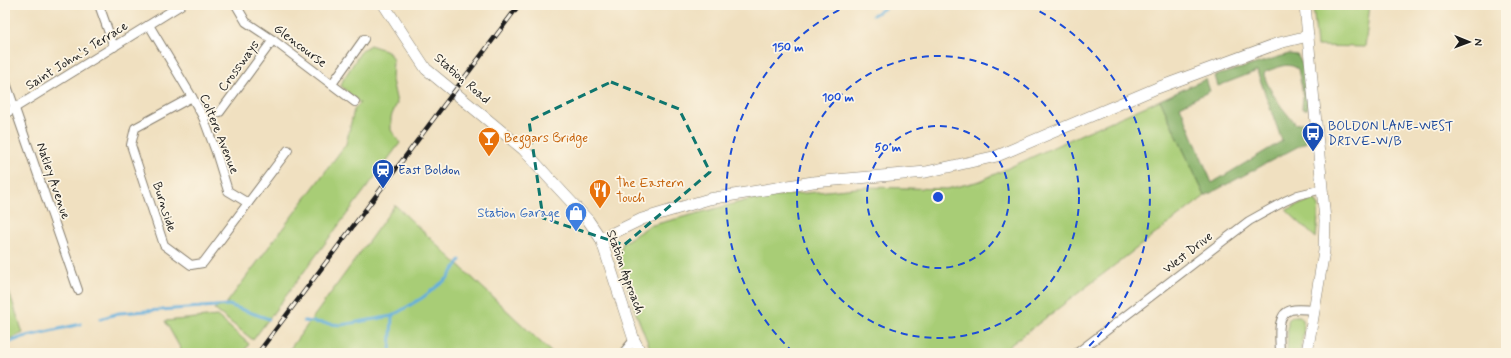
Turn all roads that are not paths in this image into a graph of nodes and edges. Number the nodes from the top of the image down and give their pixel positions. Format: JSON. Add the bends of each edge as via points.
{"nodes":[{"id":1,"x":99,"y":5,"type":"edge"},
{"id":2,"x":181,"y":5,"type":"edge"},
{"id":3,"x":236,"y":5,"type":"edge"},
{"id":4,"x":384,"y":5,"type":"edge"},
{"id":5,"x":1305,"y":5,"type":"edge"},
{"id":6,"x":149,"y":25,"type":"junction"},
{"id":7,"x":1308,"y":36,"type":"junction"},
{"id":8,"x":364,"y":39,"type":"dead end"},
{"id":9,"x":273,"y":40,"type":"junction"},
{"id":10,"x":114,"y":46,"type":"junction"},
{"id":11,"x":5,"y":80,"type":"edge"},
{"id":12,"x":332,"y":84,"type":"junction"},
{"id":13,"x":192,"y":97,"type":"junction"},
{"id":14,"x":355,"y":102,"type":"dead end"},
{"id":15,"x":15,"y":108,"type":"junction"},
{"id":16,"x":5,"y":114,"type":"edge"},
{"id":17,"x":203,"y":117,"type":"junction"},
{"id":18,"x":500,"y":130,"type":"joint"},
{"id":19,"x":288,"y":150,"type":"dead end"},
{"id":20,"x":1323,"y":189,"type":"junction"},
{"id":21,"x":248,"y":203,"type":"junction"},
{"id":22,"x":601,"y":239,"type":"junction"},
{"id":23,"x":78,"y":290,"type":"dead end"},
{"id":24,"x":1314,"y":310,"type":"junction"},
{"id":25,"x":634,"y":340,"type":"junction"},
{"id":26,"x":623,"y":353,"type":"edge"},
{"id":27,"x":641,"y":353,"type":"edge"},
{"id":28,"x":1077,"y":353,"type":"edge"},
{"id":29,"x":1280,"y":353,"type":"edge"},
{"id":30,"x":1307,"y":353,"type":"edge"}],
"edges":[{"from":1,"to":10,"type":"street"},
{"from":2,"to":6,"type":"street","name":"Saint John's Terrace"},
{"from":3,"to":9,"type":"street","name":"Glencourse","via":[[246,22]]},
{"from":4,"to":18,"type":"street","name":"Station Road","via":[[426,69]]},
{"from":5,"to":7,"type":"street"},
{"from":6,"to":10,"type":"street","name":"Saint John's Terrace"},
{"from":6,"to":13,"type":"street","name":"Coltere Avenue"},
{"from":7,"to":20,"type":"street"},
{"from":7,"to":22,"type":"street","via":[[1279,43],[1157,88],[997,156],[926,172],[813,182],[709,199],[642,219]]},
{"from":8,"to":12,"type":"street"},
{"from":9,"to":12,"type":"street","name":"Glencourse"},
{"from":9,"to":17,"type":"street","name":"Crossways","via":[[220,112]]},
{"from":10,"to":15,"type":"street","name":"Saint John's Terrace"},
{"from":11,"to":15,"type":"street","name":"Natley Avenue"},
{"from":12,"to":14,"type":"street","name":"Glencourse"},
{"from":13,"to":17,"type":"street","name":"Coltere Avenue"},
{"from":13,"to":21,"type":"street","name":"Burnside","via":[[135,128],[131,145],[164,245],[191,265],[203,263]]},
{"from":15,"to":16,"type":"street","name":"Saint John's Terrace"},
{"from":15,"to":23,"type":"street","name":"Natley Avenue"},
{"from":17,"to":21,"type":"street","name":"Coltere Avenue","via":[[228,191]]},
{"from":18,"to":22,"type":"street","name":"Station Approach","via":[[523,148],[588,220]]},
{"from":19,"to":21,"type":"street","name":"Burnside"},
{"from":20,"to":24,"type":"street","via":[[1326,220],[1324,251]]},
{"from":20,"to":28,"type":"street","name":"West Drive","via":[[1285,200],[1250,221]]},
{"from":22,"to":25,"type":"street","name":"Station Approach"},
{"from":24,"to":29,"type":"street","via":[[1293,309],[1282,317]]},
{"from":24,"to":30,"type":"street"},
{"from":25,"to":26,"type":"street"},
{"from":25,"to":27,"type":"street","name":"Station Approach"}]}
